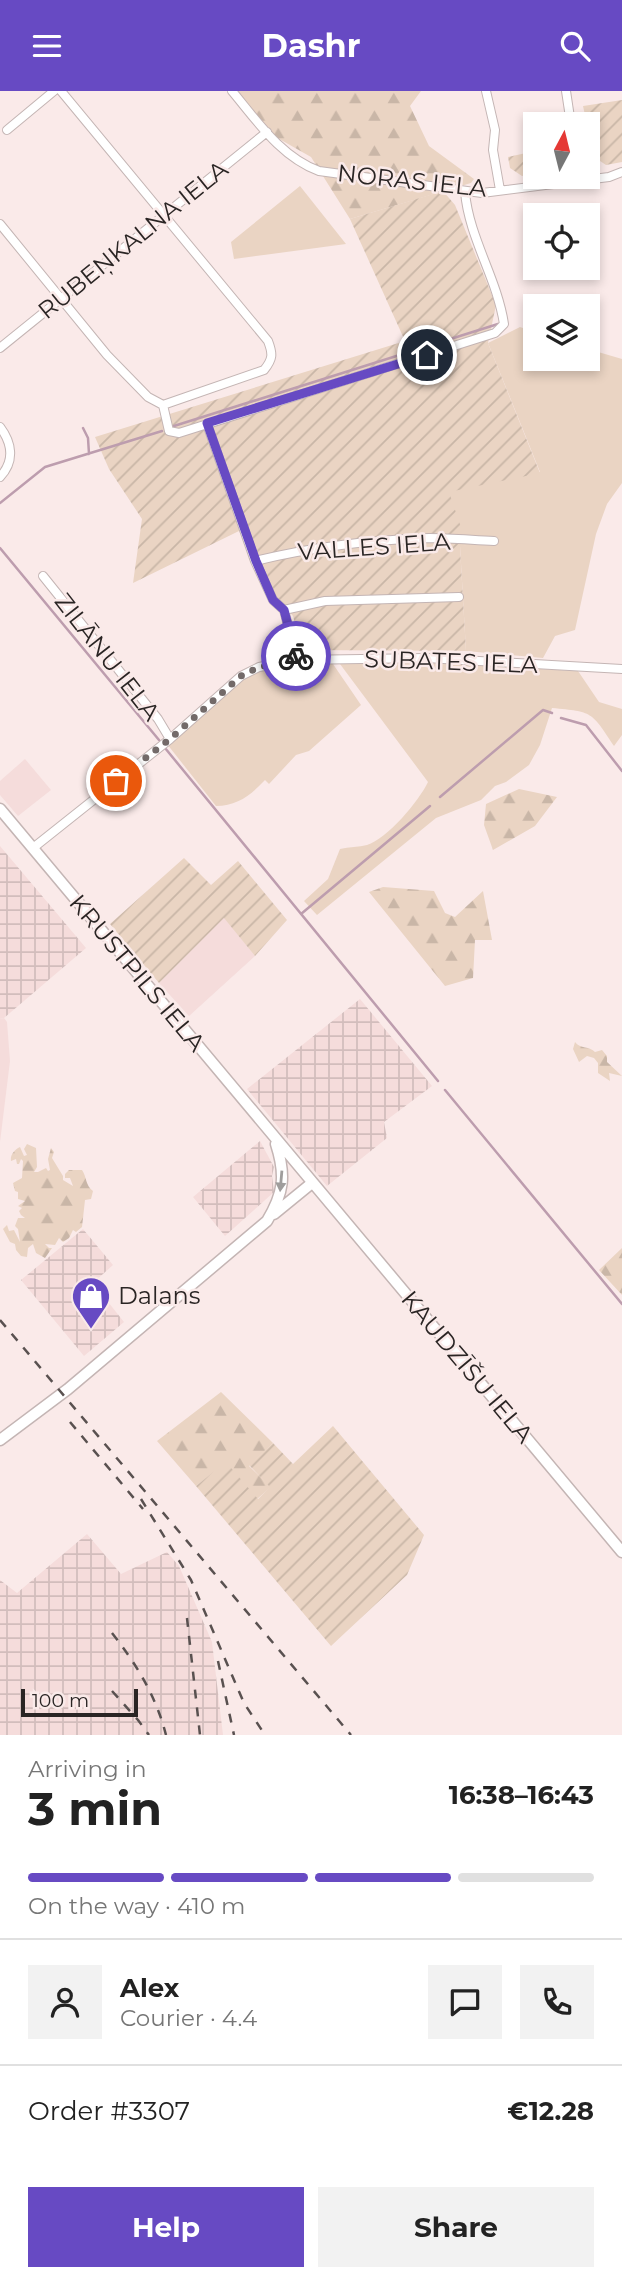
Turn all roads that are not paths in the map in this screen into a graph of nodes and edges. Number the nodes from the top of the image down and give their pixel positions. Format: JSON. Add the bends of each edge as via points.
{"nodes":[{"id":1,"x":54,"y":91,"type":"edge"},
{"id":2,"x":61,"y":91,"type":"edge"},
{"id":3,"x":232,"y":91,"type":"edge"},
{"id":4,"x":486,"y":91,"type":"edge"},
{"id":5,"x":566,"y":91,"type":"edge"},
{"id":6,"x":569,"y":112,"type":"edge"},
{"id":7,"x":6,"y":130,"type":"dead end"},
{"id":8,"x":267,"y":132,"type":"junction"},
{"id":9,"x":622,"y":172,"type":"edge"},
{"id":10,"x":600,"y":178,"type":"edge"},
{"id":11,"x":523,"y":187,"type":"edge"},
{"id":12,"x":500,"y":190,"type":"junction"},
{"id":13,"x":465,"y":192,"type":"junction"},
{"id":14,"x":164,"y":215,"type":"junction"},
{"id":15,"x":0,"y":224,"type":"edge"},
{"id":16,"x":60,"y":298,"type":"junction"},
{"id":17,"x":0,"y":348,"type":"edge"},
{"id":18,"x":163,"y":405,"type":"junction"},
{"id":19,"x":207,"y":423,"type":"junction"},
{"id":20,"x":0,"y":427,"type":"edge"},
{"id":21,"x":0,"y":477,"type":"edge"},
{"id":22,"x":494,"y":541,"type":"dead end"},
{"id":23,"x":256,"y":561,"type":"junction"},
{"id":24,"x":43,"y":576,"type":"dead end"},
{"id":25,"x":458,"y":597,"type":"dead end"},
{"id":26,"x":284,"y":610,"type":"junction"},
{"id":27,"x":297,"y":660,"type":"junction"},
{"id":28,"x":622,"y":669,"type":"edge"},
{"id":29,"x":170,"y":739,"type":"junction"},
{"id":30,"x":0,"y":809,"type":"edge"},
{"id":31,"x":33,"y":848,"type":"junction"},
{"id":32,"x":274,"y":1138,"type":"junction"},
{"id":33,"x":312,"y":1183,"type":"junction"},
{"id":34,"x":267,"y":1221,"type":"junction"},
{"id":35,"x":0,"y":1440,"type":"edge"},
{"id":36,"x":622,"y":1552,"type":"edge"}],
"edges":[{"from":1,"to":7,"type":"street"},
{"from":2,"to":14,"type":"street"},
{"from":3,"to":8,"type":"street","name":"NORAS IELA"},
{"from":4,"to":12,"type":"street"},
{"from":5,"to":6,"type":"street"},
{"from":8,"to":13,"type":"street","name":"NORAS IELA","via":[[289,155],[319,171]]},
{"from":8,"to":14,"type":"street","name":"RUBEŅKALNA IELA"},
{"from":9,"to":10,"type":"street","name":"NORAS IELA"},
{"from":11,"to":12,"type":"street","name":"NORAS IELA"},
{"from":12,"to":13,"type":"street","name":"NORAS IELA"},
{"from":13,"to":19,"type":"street","via":[[467,217],[501,305],[504,324],[495,333]]},
{"from":14,"to":16,"type":"street","name":"RUBEŅKALNA IELA"},
{"from":14,"to":18,"type":"street","via":[[268,341],[273,354],[264,370]]},
{"from":15,"to":16,"type":"street"},
{"from":16,"to":17,"type":"street","name":"RUBEŅKALNA IELA"},
{"from":16,"to":18,"type":"street","via":[[107,355],[148,397]]},
{"from":18,"to":19,"type":"street","via":[[169,431],[179,433]]},
{"from":19,"to":23,"type":"street"},
{"from":20,"to":21,"type":"street","via":[[11,453]]},
{"from":22,"to":23,"type":"street","name":"VALLES IELA","via":[[431,538],[370,542],[305,549]]},
{"from":23,"to":26,"type":"street","via":[[273,600]]},
{"from":24,"to":29,"type":"street","name":"ZILĀNU IELA"},
{"from":25,"to":26,"type":"street","via":[[325,601]]},
{"from":26,"to":27,"type":"street"},
{"from":27,"to":28,"type":"street","name":"SUBATES IELA","via":[[426,658]]},
{"from":27,"to":29,"type":"street","name":"SUBATES IELA","via":[[259,667],[241,676]]},
{"from":29,"to":31,"type":"street","name":"SUBATES IELA"},
{"from":30,"to":31,"type":"street","name":"KRUSTPILS IELA"},
{"from":31,"to":32,"type":"street","name":"KRUSTPILS IELA"},
{"from":32,"to":33,"type":"street","name":"KRUSTPILS IELA"},
{"from":32,"to":34,"type":"street","name":"KRUSTPILS IELA","one_way":true,"via":[[282,1163],[282,1183]]},
{"from":33,"to":34,"type":"street"},
{"from":33,"to":36,"type":"street","name":"KAUDZĪŠU IELA"},
{"from":34,"to":35,"type":"street","name":"KRUSTPILS IELA","via":[[59,1397]]}]}
